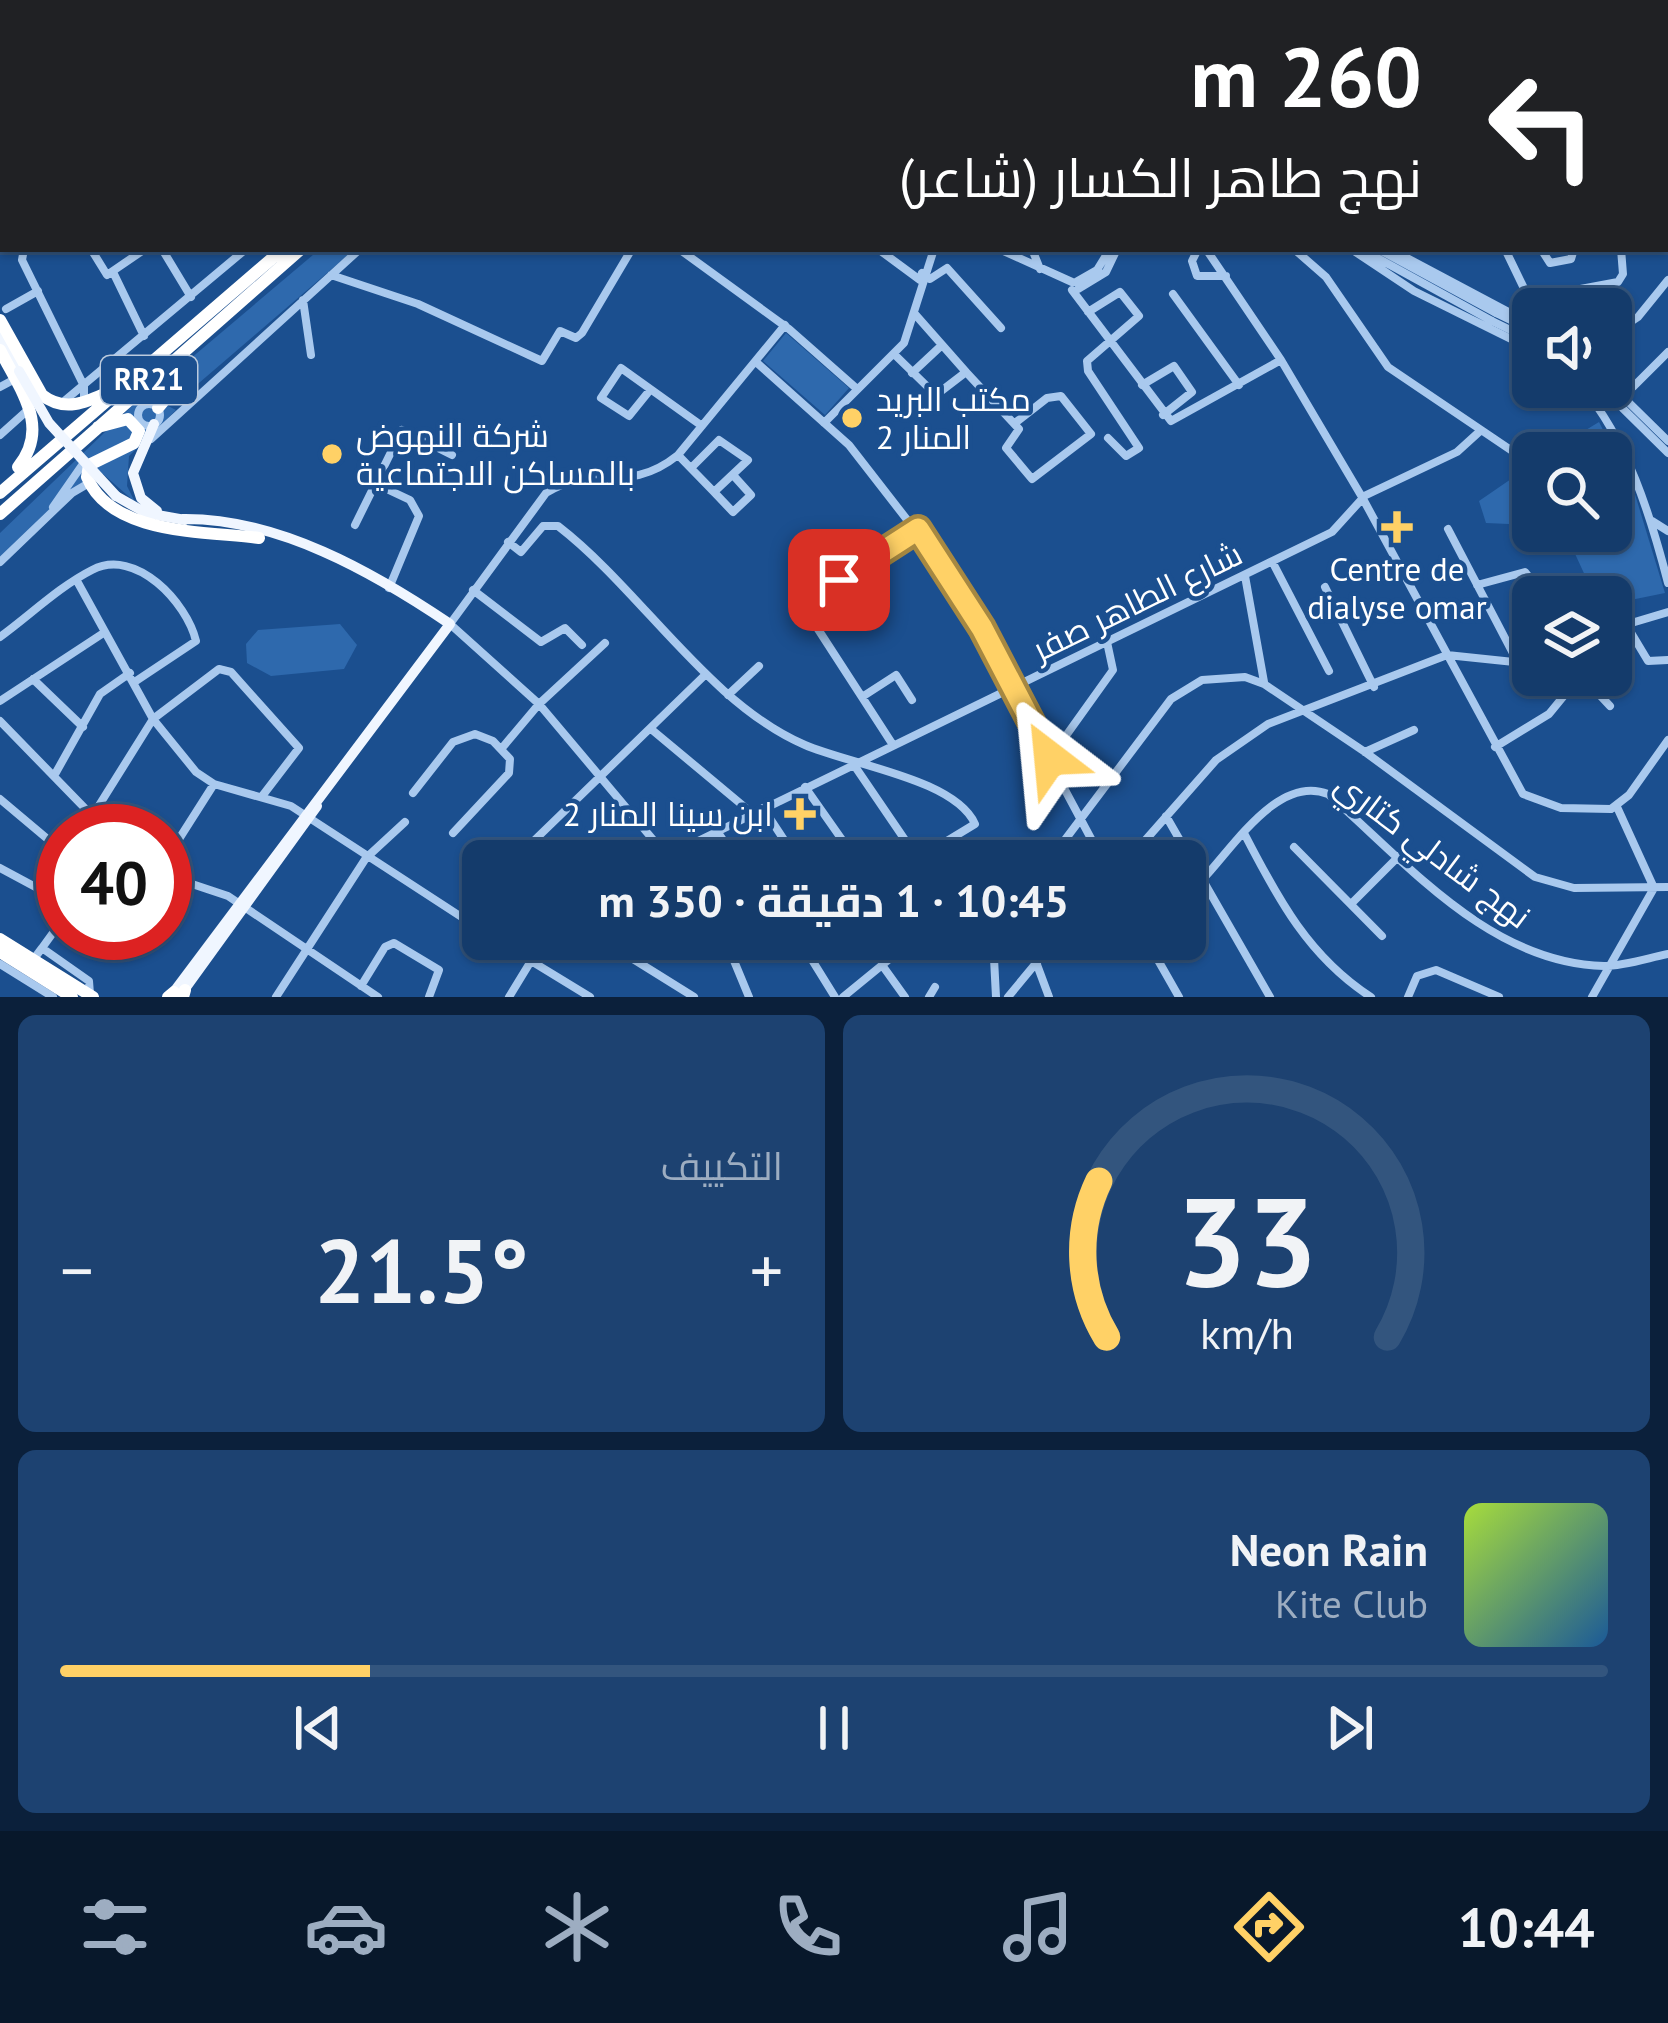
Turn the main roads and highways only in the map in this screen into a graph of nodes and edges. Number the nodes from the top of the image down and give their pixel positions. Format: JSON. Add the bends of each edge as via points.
{"nodes":[{"id":1,"x":280,"y":252,"type":"edge"},
{"id":2,"x":298,"y":252,"type":"edge"},
{"id":3,"x":3,"y":315,"type":"edge"},
{"id":4,"x":0,"y":336,"type":"edge"},
{"id":5,"x":0,"y":350,"type":"edge"},
{"id":6,"x":162,"y":369,"type":"junction"},
{"id":7,"x":17,"y":375,"type":"junction"},
{"id":8,"x":128,"y":382,"type":"junction"},
{"id":9,"x":152,"y":416,"type":"junction"},
{"id":10,"x":91,"y":430,"type":"junction"},
{"id":11,"x":0,"y":489,"type":"edge"},
{"id":12,"x":0,"y":514,"type":"edge"},
{"id":13,"x":183,"y":519,"type":"junction"},
{"id":14,"x":213,"y":520,"type":"junction"},
{"id":15,"x":259,"y":538,"type":"junction"},
{"id":16,"x":390,"y":587,"type":"junction"},
{"id":17,"x":0,"y":939,"type":"edge"},
{"id":18,"x":0,"y":952,"type":"edge"},
{"id":19,"x":177,"y":995,"type":"edge"},
{"id":20,"x":92,"y":996,"type":"edge"},
{"id":21,"x":72,"y":997,"type":"edge"}],
"edges":[{"from":1,"to":8,"type":"highway","number":"RR21"},
{"from":2,"to":6,"type":"highway","number":"RR21"},
{"from":3,"to":8,"type":"highway","via":[[42,395],[60,405]]},
{"from":4,"to":7,"type":"main road"},
{"from":5,"to":7,"type":"highway"},
{"from":6,"to":9,"type":"highway"},
{"from":6,"to":10,"type":"highway","number":"RR21"},
{"from":7,"to":11,"type":"highway","via":[[32,445]]},
{"from":7,"to":13,"type":"main road","bridge":true,"via":[[116,496],[146,513]]},
{"from":8,"to":11,"type":"highway","number":"RR21"},
{"from":9,"to":10,"type":"highway"},
{"from":9,"to":14,"type":"main road","via":[[135,484],[148,506]]},
{"from":9,"to":15,"type":"highway","via":[[134,443],[98,456],[89,483],[147,523]]},
{"from":10,"to":12,"type":"highway","number":"RR21"},
{"from":13,"to":14,"type":"main road"},
{"from":13,"to":15,"type":"main road"},
{"from":14,"to":16,"type":"main road","via":[[305,547]]},
{"from":15,"to":16,"type":"main road"},
{"from":16,"to":19,"type":"main road","via":[[450,624]]},
{"from":17,"to":20,"type":"highway","via":[[37,954]]},
{"from":18,"to":21,"type":"highway"}]}
